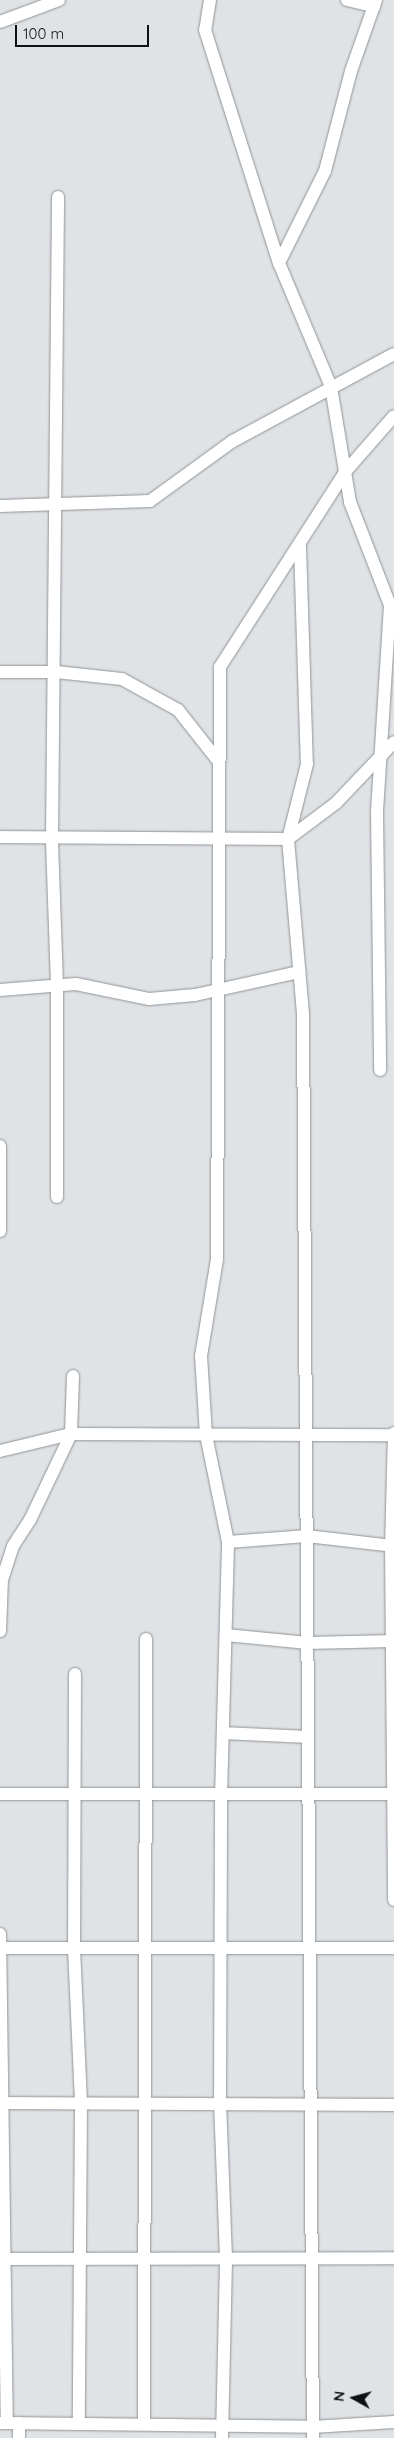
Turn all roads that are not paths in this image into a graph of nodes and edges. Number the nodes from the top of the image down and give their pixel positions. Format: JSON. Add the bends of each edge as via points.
{"nodes":[{"id":1,"x":59,"y":0,"type":"edge"},
{"id":2,"x":210,"y":0,"type":"edge"},
{"id":3,"x":347,"y":0,"type":"edge"},
{"id":4,"x":375,"y":3,"type":"edge"},
{"id":5,"x":0,"y":22,"type":"edge"},
{"id":6,"x":58,"y":198,"type":"dead end"},
{"id":7,"x":279,"y":263,"type":"junction"},
{"id":8,"x":394,"y":354,"type":"edge"},
{"id":9,"x":330,"y":387,"type":"junction"},
{"id":10,"x":394,"y":416,"type":"edge"},
{"id":11,"x":345,"y":472,"type":"junction"},
{"id":12,"x":56,"y":504,"type":"junction"},
{"id":13,"x":0,"y":506,"type":"edge"},
{"id":14,"x":300,"y":546,"type":"junction"},
{"id":15,"x":0,"y":672,"type":"edge"},
{"id":16,"x":56,"y":672,"type":"junction"},
{"id":17,"x":394,"y":742,"type":"edge"},
{"id":18,"x":380,"y":758,"type":"junction"},
{"id":19,"x":219,"y":762,"type":"junction"},
{"id":20,"x":0,"y":837,"type":"edge"},
{"id":21,"x":52,"y":839,"type":"junction"},
{"id":22,"x":219,"y":839,"type":"junction"},
{"id":23,"x":288,"y":839,"type":"junction"},
{"id":24,"x":299,"y":972,"type":"junction"},
{"id":25,"x":57,"y":985,"type":"junction"},
{"id":26,"x":0,"y":990,"type":"edge"},
{"id":27,"x":218,"y":990,"type":"junction"},
{"id":28,"x":380,"y":1070,"type":"dead end"},
{"id":29,"x":0,"y":1146,"type":"edge"},
{"id":30,"x":57,"y":1197,"type":"dead end"},
{"id":31,"x":0,"y":1231,"type":"edge"},
{"id":32,"x":73,"y":1376,"type":"dead end"},
{"id":33,"x":71,"y":1434,"type":"junction"},
{"id":34,"x":394,"y":1434,"type":"edge"},
{"id":35,"x":206,"y":1435,"type":"junction"},
{"id":36,"x":307,"y":1435,"type":"junction"},
{"id":37,"x":0,"y":1451,"type":"edge"},
{"id":38,"x":307,"y":1536,"type":"junction"},
{"id":39,"x":228,"y":1542,"type":"junction"},
{"id":40,"x":392,"y":1546,"type":"edge"},
{"id":41,"x":0,"y":1630,"type":"edge"},
{"id":42,"x":226,"y":1635,"type":"junction"},
{"id":43,"x":146,"y":1639,"type":"dead end"},
{"id":44,"x":393,"y":1641,"type":"edge"},
{"id":45,"x":308,"y":1643,"type":"junction"},
{"id":46,"x":76,"y":1674,"type":"dead end"},
{"id":47,"x":224,"y":1733,"type":"junction"},
{"id":48,"x":308,"y":1737,"type":"junction"},
{"id":49,"x":0,"y":1794,"type":"edge"},
{"id":50,"x":393,"y":1794,"type":"edge"},
{"id":51,"x":75,"y":1795,"type":"junction"},
{"id":52,"x":143,"y":1795,"type":"junction"},
{"id":53,"x":221,"y":1796,"type":"junction"},
{"id":54,"x":309,"y":1796,"type":"junction"},
{"id":55,"x":394,"y":1900,"type":"edge"},
{"id":56,"x":0,"y":1934,"type":"edge"},
{"id":57,"x":0,"y":1948,"type":"edge"},
{"id":58,"x":74,"y":1948,"type":"junction"},
{"id":59,"x":143,"y":1948,"type":"junction"},
{"id":60,"x":221,"y":1948,"type":"junction"},
{"id":61,"x":310,"y":1948,"type":"junction"},
{"id":62,"x":394,"y":1948,"type":"edge"},
{"id":63,"x":1,"y":2103,"type":"edge"},
{"id":64,"x":81,"y":2103,"type":"junction"},
{"id":65,"x":144,"y":2104,"type":"junction"},
{"id":66,"x":220,"y":2104,"type":"junction"},
{"id":67,"x":311,"y":2105,"type":"junction"},
{"id":68,"x":394,"y":2105,"type":"edge"},
{"id":69,"x":144,"y":2258,"type":"junction"},
{"id":70,"x":226,"y":2258,"type":"junction"},
{"id":71,"x":311,"y":2258,"type":"junction"},
{"id":72,"x":394,"y":2258,"type":"edge"},
{"id":73,"x":3,"y":2259,"type":"edge"},
{"id":74,"x":79,"y":2259,"type":"junction"},
{"id":75,"x":394,"y":2422,"type":"edge"},
{"id":76,"x":9,"y":2423,"type":"edge"},
{"id":77,"x":79,"y":2424,"type":"junction"},
{"id":78,"x":144,"y":2424,"type":"junction"},
{"id":79,"x":221,"y":2432,"type":"edge"},
{"id":80,"x":312,"y":2432,"type":"edge"},
{"id":81,"x":19,"y":2438,"type":"edge"}],
"edges":[{"from":1,"to":5,"type":"street"},
{"from":2,"to":7,"type":"street","via":[[205,30]]},
{"from":3,"to":4,"type":"street"},
{"from":4,"to":7,"type":"street","via":[[351,71],[326,171]]},
{"from":6,"to":12,"type":"street"},
{"from":7,"to":9,"type":"street"},
{"from":8,"to":9,"type":"street"},
{"from":9,"to":11,"type":"street"},
{"from":9,"to":12,"type":"street","via":[[233,441],[150,501]]},
{"from":10,"to":11,"type":"street"},
{"from":11,"to":14,"type":"street"},
{"from":11,"to":18,"type":"street","via":[[350,502],[390,605]]},
{"from":12,"to":13,"type":"street"},
{"from":12,"to":16,"type":"street"},
{"from":14,"to":19,"type":"street","via":[[220,667]]},
{"from":14,"to":23,"type":"street","via":[[306,764]]},
{"from":15,"to":16,"type":"street"},
{"from":16,"to":19,"type":"street","via":[[122,679],[178,710]]},
{"from":16,"to":21,"type":"street"},
{"from":17,"to":18,"type":"street"},
{"from":18,"to":23,"type":"street","via":[[336,803]]},
{"from":18,"to":28,"type":"street","via":[[377,811]]},
{"from":19,"to":22,"type":"street"},
{"from":20,"to":21,"type":"street"},
{"from":21,"to":22,"type":"street"},
{"from":21,"to":25,"type":"street"},
{"from":22,"to":23,"type":"street"},
{"from":22,"to":27,"type":"street"},
{"from":23,"to":24,"type":"street"},
{"from":24,"to":27,"type":"street"},
{"from":24,"to":36,"type":"street","via":[[303,1014]]},
{"from":25,"to":26,"type":"street"},
{"from":25,"to":27,"type":"street","via":[[102,987],[149,999]]},
{"from":25,"to":30,"type":"street"},
{"from":27,"to":35,"type":"street","via":[[217,1259],[201,1356]]},
{"from":29,"to":31,"type":"street"},
{"from":32,"to":33,"type":"street"},
{"from":33,"to":35,"type":"street"},
{"from":33,"to":37,"type":"street"},
{"from":33,"to":41,"type":"street","via":[[30,1520],[12,1546],[2,1580]]},
{"from":34,"to":36,"type":"street"},
{"from":34,"to":40,"type":"street"},
{"from":35,"to":36,"type":"street"},
{"from":35,"to":39,"type":"street"},
{"from":36,"to":38,"type":"street"},
{"from":38,"to":39,"type":"street"},
{"from":38,"to":40,"type":"street"},
{"from":38,"to":45,"type":"street"},
{"from":39,"to":42,"type":"street"},
{"from":40,"to":44,"type":"street"},
{"from":42,"to":45,"type":"street"},
{"from":42,"to":47,"type":"street"},
{"from":43,"to":52,"type":"street"},
{"from":44,"to":45,"type":"street"},
{"from":44,"to":50,"type":"street"},
{"from":45,"to":48,"type":"street"},
{"from":46,"to":51,"type":"street"},
{"from":47,"to":48,"type":"street"},
{"from":47,"to":53,"type":"street"},
{"from":48,"to":54,"type":"street"},
{"from":49,"to":51,"type":"street"},
{"from":50,"to":54,"type":"street"},
{"from":50,"to":55,"type":"street"},
{"from":51,"to":52,"type":"street"},
{"from":51,"to":58,"type":"street"},
{"from":52,"to":53,"type":"street"},
{"from":52,"to":59,"type":"street"},
{"from":53,"to":54,"type":"street"},
{"from":53,"to":60,"type":"street"},
{"from":54,"to":61,"type":"street"},
{"from":56,"to":57,"type":"street"},
{"from":57,"to":58,"type":"street"},
{"from":57,"to":63,"type":"street"},
{"from":58,"to":59,"type":"street"},
{"from":58,"to":64,"type":"street"},
{"from":59,"to":60,"type":"street"},
{"from":59,"to":65,"type":"street"},
{"from":60,"to":61,"type":"street"},
{"from":60,"to":66,"type":"street"},
{"from":61,"to":62,"type":"street"},
{"from":61,"to":67,"type":"street"},
{"from":63,"to":64,"type":"street"},
{"from":63,"to":73,"type":"street"},
{"from":64,"to":65,"type":"street"},
{"from":64,"to":74,"type":"street"},
{"from":65,"to":66,"type":"street"},
{"from":65,"to":69,"type":"street"},
{"from":66,"to":67,"type":"street"},
{"from":66,"to":70,"type":"street"},
{"from":67,"to":68,"type":"street"},
{"from":67,"to":71,"type":"street"},
{"from":69,"to":70,"type":"street"},
{"from":69,"to":74,"type":"street"},
{"from":69,"to":78,"type":"street"},
{"from":70,"to":71,"type":"street"},
{"from":70,"to":79,"type":"street"},
{"from":71,"to":72,"type":"street"},
{"from":71,"to":80,"type":"street"},
{"from":73,"to":74,"type":"street"},
{"from":73,"to":76,"type":"street"},
{"from":74,"to":77,"type":"street"},
{"from":75,"to":80,"type":"street"},
{"from":76,"to":77,"type":"street"},
{"from":76,"to":81,"type":"street"},
{"from":77,"to":78,"type":"street"},
{"from":78,"to":79,"type":"street"},
{"from":79,"to":80,"type":"street"}]}
